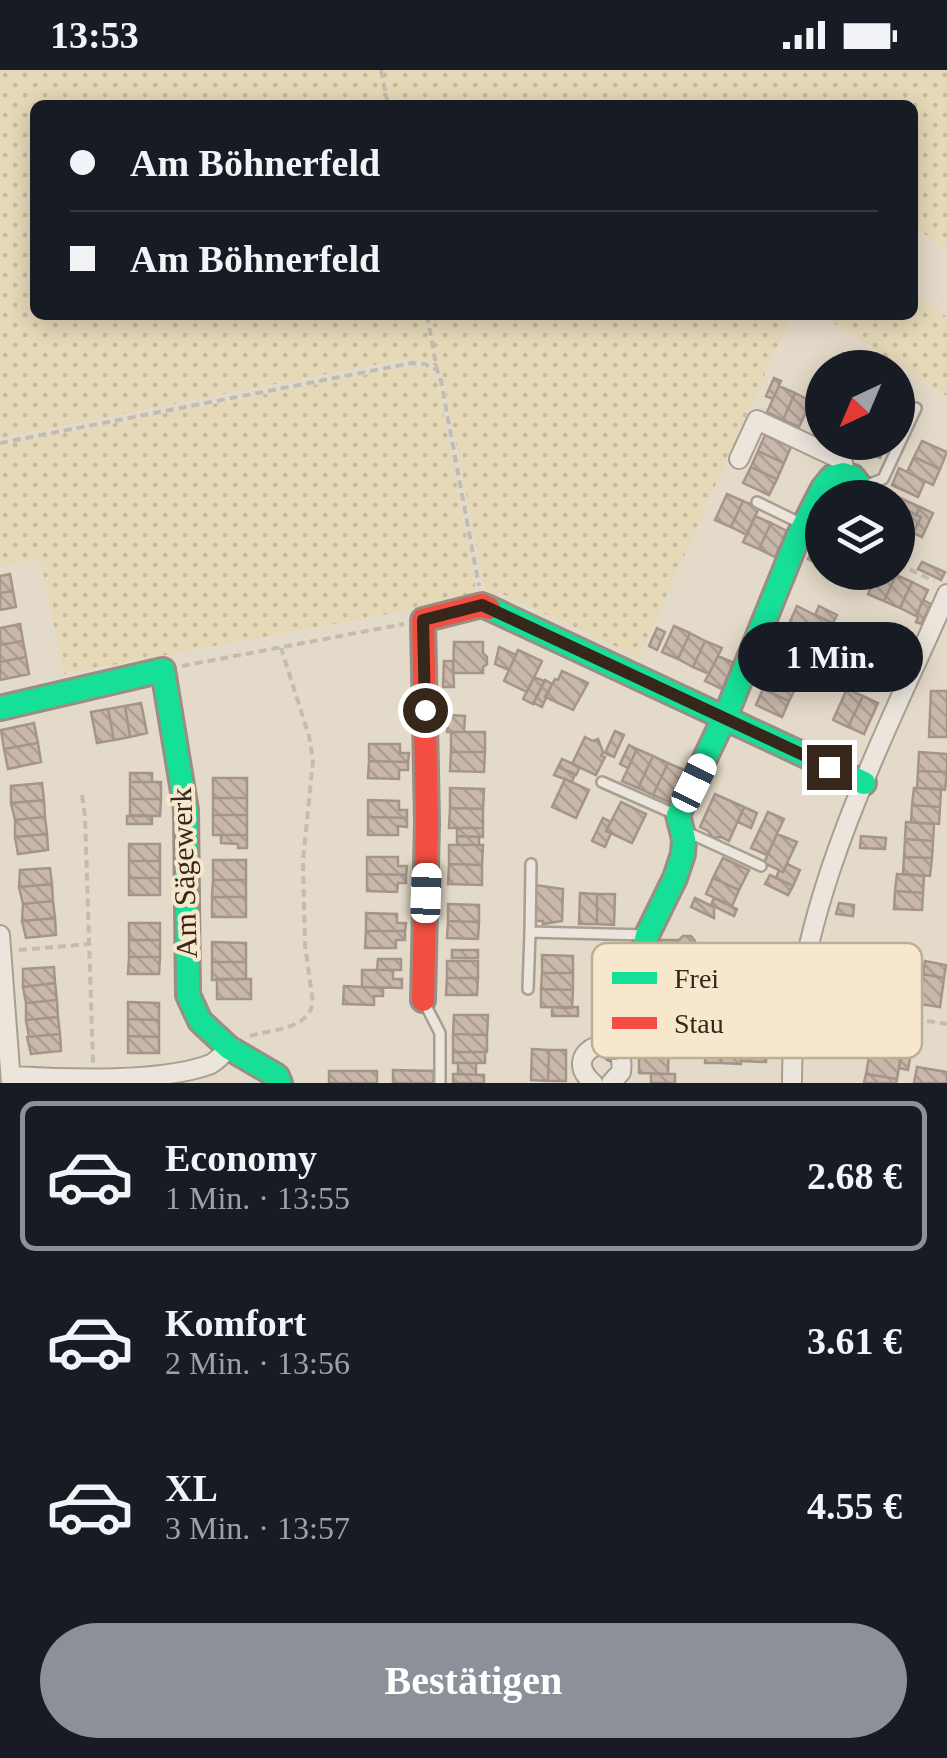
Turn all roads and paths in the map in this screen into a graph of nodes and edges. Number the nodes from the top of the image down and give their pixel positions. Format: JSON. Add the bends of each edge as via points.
{"nodes":[{"id":1,"x":382,"y":70,"type":"edge"},
{"id":2,"x":387,"y":100,"type":"edge"},
{"id":3,"x":428,"y":320,"type":"edge"},
{"id":4,"x":438,"y":370,"type":"junction"},
{"id":5,"x":916,"y":408,"type":"dead end"},
{"id":6,"x":0,"y":443,"type":"edge"},
{"id":7,"x":739,"y":459,"type":"dead end"},
{"id":8,"x":853,"y":480,"type":"edge"},
{"id":9,"x":883,"y":480,"type":"edge"},
{"id":10,"x":757,"y":502,"type":"dead end"},
{"id":11,"x":805,"y":514,"type":"edge"},
{"id":12,"x":805,"y":534,"type":"edge"},
{"id":13,"x":915,"y":573,"type":"edge"},
{"id":14,"x":947,"y":591,"type":"edge"},
{"id":15,"x":482,"y":605,"type":"junction"},
{"id":16,"x":423,"y":620,"type":"junction"},
{"id":17,"x":281,"y":648,"type":"junction"},
{"id":18,"x":162,"y":670,"type":"junction"},
{"id":19,"x":0,"y":708,"type":"edge"},
{"id":20,"x":725,"y":719,"type":"junction"},
{"id":21,"x":602,"y":782,"type":"dead end"},
{"id":22,"x":864,"y":783,"type":"junction"},
{"id":23,"x":82,"y":795,"type":"dead end"},
{"id":24,"x":680,"y":822,"type":"junction"},
{"id":25,"x":531,"y":864,"type":"dead end"},
{"id":26,"x":762,"y":866,"type":"dead end"},
{"id":27,"x":530,"y":932,"type":"junction"},
{"id":28,"x":647,"y":935,"type":"junction"},
{"id":29,"x":1,"y":943,"type":"edge"},
{"id":30,"x":645,"y":943,"type":"edge"},
{"id":31,"x":811,"y":943,"type":"edge"},
{"id":32,"x":89,"y":944,"type":"junction"},
{"id":33,"x":528,"y":989,"type":"dead end"},
{"id":34,"x":423,"y":1000,"type":"joint"},
{"id":35,"x":4,"y":1014,"type":"edge"},
{"id":36,"x":922,"y":1020,"type":"edge"},
{"id":37,"x":947,"y":1024,"type":"edge"},
{"id":38,"x":229,"y":1048,"type":"junction"},
{"id":39,"x":592,"y":1049,"type":"edge"},
{"id":40,"x":621,"y":1058,"type":"edge"},
{"id":41,"x":793,"y":1058,"type":"edge"},
{"id":42,"x":12,"y":1079,"type":"edge"},
{"id":43,"x":93,"y":1080,"type":"junction"},
{"id":44,"x":588,"y":1082,"type":"edge"},
{"id":45,"x":280,"y":1083,"type":"edge"},
{"id":46,"x":440,"y":1083,"type":"edge"},
{"id":47,"x":611,"y":1083,"type":"edge"},
{"id":48,"x":792,"y":1083,"type":"edge"}],
"edges":[{"from":1,"to":2,"type":"path"},
{"from":3,"to":4,"type":"path"},
{"from":4,"to":6,"type":"path","via":[[412,363]]},
{"from":4,"to":15,"type":"path"},
{"from":5,"to":9,"type":"lane"},
{"from":7,"to":8,"type":"street","via":[[757,420],[842,460]]},
{"from":10,"to":11,"type":"lane"},
{"from":12,"to":20,"type":"street"},
{"from":13,"to":14,"type":"path"},
{"from":14,"to":22,"type":"street"},
{"from":15,"to":16,"type":"street"},
{"from":15,"to":20,"type":"street"},
{"from":16,"to":17,"type":"path"},
{"from":16,"to":34,"type":"street"},
{"from":17,"to":18,"type":"path"},
{"from":17,"to":38,"type":"path","via":[[313,761],[303,860],[313,1003],[302,1022]]},
{"from":18,"to":19,"type":"street"},
{"from":18,"to":38,"type":"street","name":"Am Sägewerk","via":[[186,810],[188,995],[200,1021]]},
{"from":20,"to":22,"type":"street"},
{"from":20,"to":24,"type":"street"},
{"from":21,"to":24,"type":"lane"},
{"from":22,"to":31,"type":"street"},
{"from":23,"to":32,"type":"path"},
{"from":24,"to":26,"type":"lane"},
{"from":24,"to":28,"type":"street","via":[[680,865]]},
{"from":25,"to":27,"type":"lane"},
{"from":27,"to":28,"type":"lane"},
{"from":27,"to":33,"type":"lane"},
{"from":28,"to":30,"type":"street"},
{"from":29,"to":32,"type":"path"},
{"from":29,"to":35,"type":"street"},
{"from":32,"to":43,"type":"path"},
{"from":34,"to":46,"type":"lane","via":[[440,1034]]},
{"from":35,"to":42,"type":"street"},
{"from":36,"to":37,"type":"path"},
{"from":38,"to":43,"type":"street","via":[[212,1064],[167,1079]]},
{"from":38,"to":45,"type":"street","name":"Am Sägewerk"},
{"from":39,"to":44,"type":"street","via":[[582,1061]]},
{"from":40,"to":47,"type":"street"},
{"from":41,"to":48,"type":"street"},
{"from":42,"to":43,"type":"street"}]}
